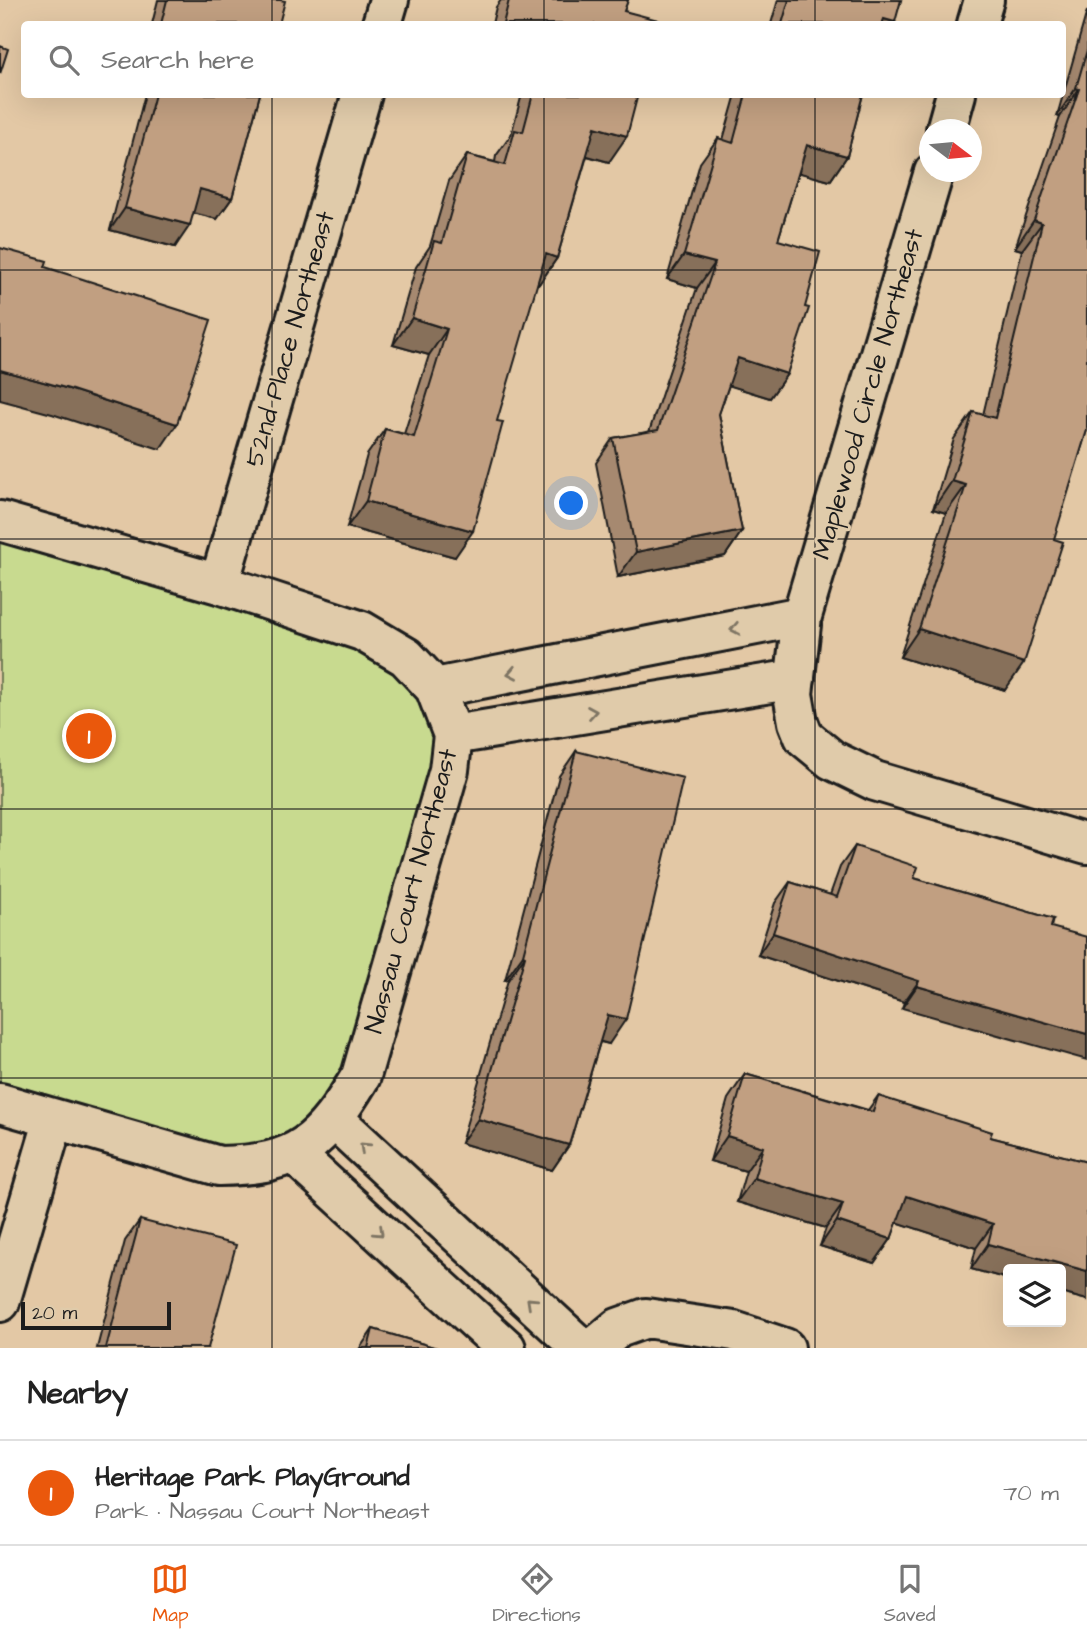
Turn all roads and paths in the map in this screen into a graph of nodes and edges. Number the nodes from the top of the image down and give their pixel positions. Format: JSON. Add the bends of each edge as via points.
{"nodes":[{"id":1,"x":389,"y":0,"type":"edge"},
{"id":2,"x":984,"y":0,"type":"edge"},
{"id":3,"x":383,"y":21,"type":"edge"},
{"id":4,"x":978,"y":21,"type":"edge"},
{"id":5,"x":361,"y":98,"type":"edge"},
{"id":6,"x":956,"y":98,"type":"edge"},
{"id":7,"x":949,"y":119,"type":"edge"},
{"id":8,"x":931,"y":182,"type":"edge"},
{"id":9,"x":0,"y":521,"type":"edge"},
{"id":10,"x":219,"y":584,"type":"junction"},
{"id":11,"x":803,"y":616,"type":"junction"},
{"id":12,"x":795,"y":679,"type":"junction"},
{"id":13,"x":435,"y":688,"type":"junction"},
{"id":14,"x":453,"y":735,"type":"junction"},
{"id":15,"x":1087,"y":844,"type":"edge"},
{"id":16,"x":0,"y":1103,"type":"edge"},
{"id":17,"x":54,"y":1119,"type":"junction"},
{"id":18,"x":334,"y":1119,"type":"junction"},
{"id":19,"x":293,"y":1153,"type":"junction"},
{"id":20,"x":0,"y":1302,"type":"edge"},
{"id":21,"x":506,"y":1348,"type":"edge"},
{"id":22,"x":581,"y":1348,"type":"edge"},
{"id":23,"x":594,"y":1348,"type":"edge"},
{"id":24,"x":785,"y":1348,"type":"edge"}],
"edges":[{"from":1,"to":3,"type":"street"},
{"from":2,"to":4,"type":"street"},
{"from":5,"to":10,"type":"street","name":"52nd Place Northeast"},
{"from":6,"to":7,"type":"street"},
{"from":8,"to":11,"type":"street","name":"Maplewood Circle Northeast"},
{"from":9,"to":10,"type":"street","name":"Nassau Court Northeast"},
{"from":10,"to":13,"type":"street","name":"Nassau Court Northeast","via":[[362,631],[406,657]]},
{"from":11,"to":12,"type":"street","name":"Maplewood Circle Northeast"},
{"from":11,"to":13,"type":"street","one_way":true},
{"from":14,"to":12,"type":"street","one_way":true},
{"from":12,"to":15,"type":"street","name":"Maplewood Circle Northeast","via":[[793,694],[804,737],[832,760],[875,781]]},
{"from":13,"to":14,"type":"street","name":"Nassau Court Northeast"},
{"from":14,"to":18,"type":"street","name":"Nassau Court Northeast","via":[[449,770],[361,1076]]},
{"from":16,"to":17,"type":"street","name":"Nassau Court Northeast"},
{"from":17,"to":19,"type":"street","name":"Nassau Court Northeast","via":[[219,1166],[251,1166]]},
{"from":17,"to":20,"type":"street"},
{"from":18,"to":19,"type":"street","name":"Nassau Court Northeast","via":[[316,1140]]},
{"from":22,"to":18,"type":"street","one_way":true},
{"from":19,"to":21,"type":"street","one_way":true},
{"from":23,"to":24,"type":"street","via":[[618,1328],[646,1318],[734,1331]]}]}
